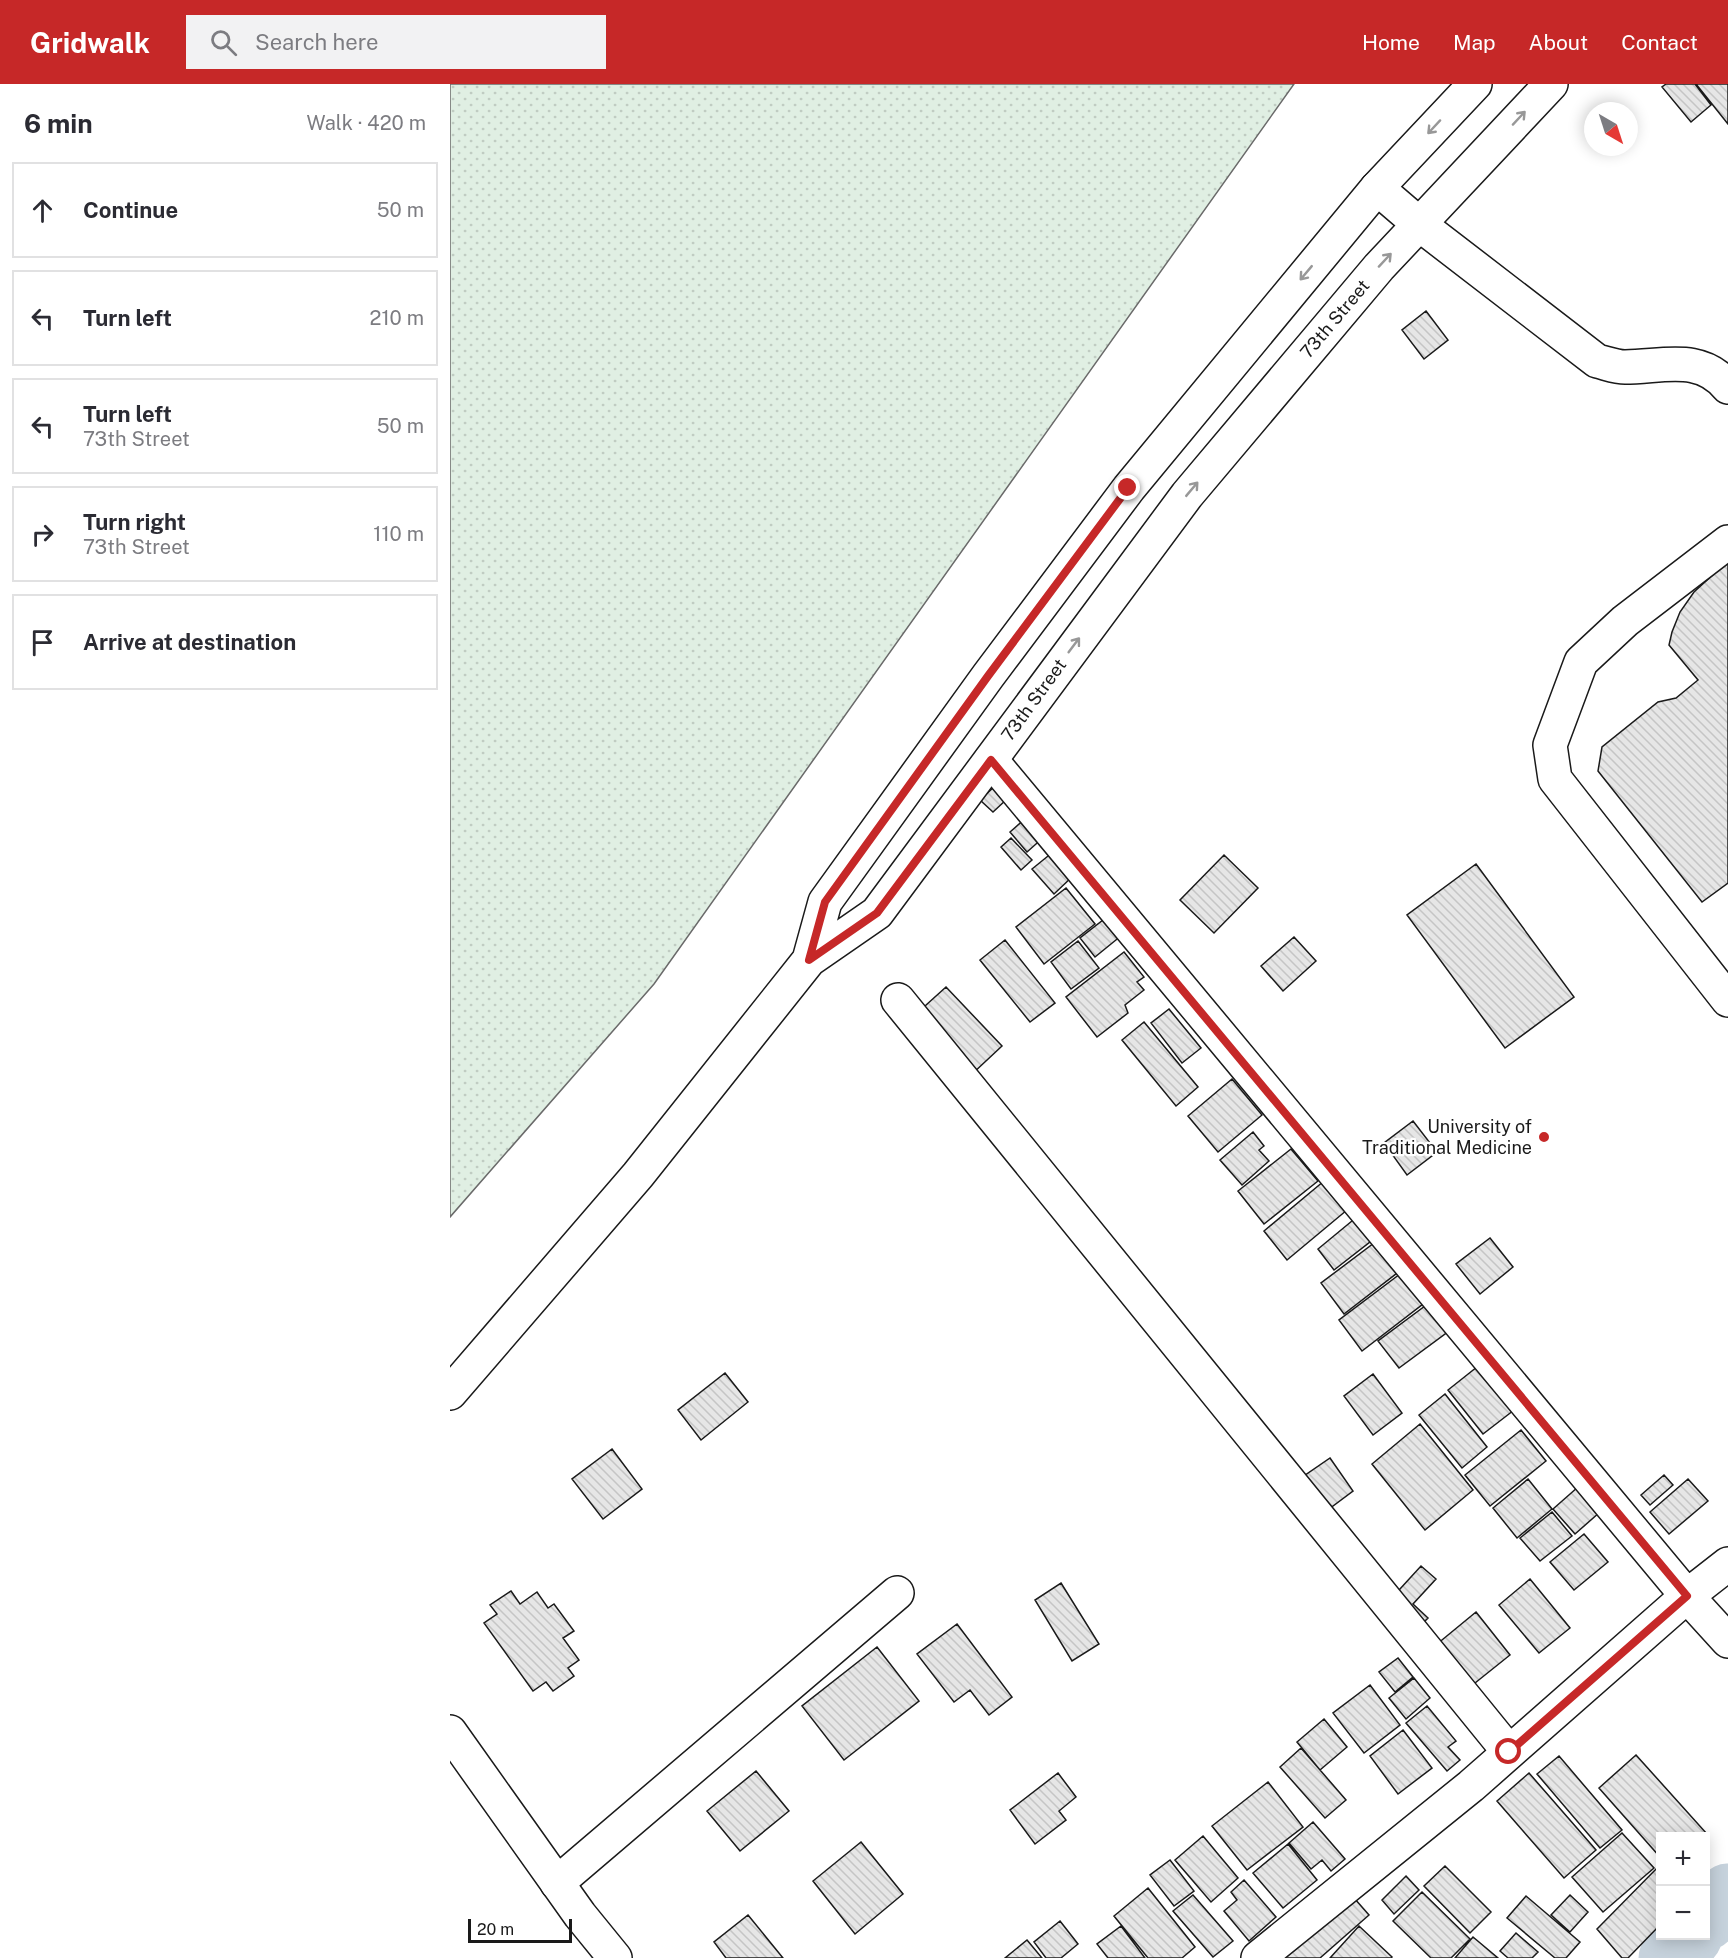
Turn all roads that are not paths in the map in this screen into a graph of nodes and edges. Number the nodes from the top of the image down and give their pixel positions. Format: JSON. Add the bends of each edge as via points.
{"nodes":[{"id":1,"x":1474,"y":84,"type":"edge"},
{"id":2,"x":1551,"y":84,"type":"edge"},
{"id":3,"x":1377,"y":188,"type":"junction"},
{"id":4,"x":1419,"y":224,"type":"junction"},
{"id":5,"x":1728,"y":387,"type":"edge"},
{"id":6,"x":1728,"y":542,"type":"edge"},
{"id":7,"x":991,"y":760,"type":"junction"},
{"id":8,"x":809,"y":960,"type":"junction"},
{"id":9,"x":898,"y":1000,"type":"dead end"},
{"id":10,"x":1728,"y":1000,"type":"edge"},
{"id":11,"x":450,"y":1394,"type":"edge"},
{"id":12,"x":1728,"y":1564,"type":"edge"},
{"id":13,"x":897,"y":1593,"type":"dead end"},
{"id":14,"x":1687,"y":1596,"type":"junction"},
{"id":15,"x":1728,"y":1641,"type":"edge"},
{"id":16,"x":450,"y":1732,"type":"edge"},
{"id":17,"x":1509,"y":1752,"type":"junction"},
{"id":18,"x":557,"y":1883,"type":"junction"},
{"id":19,"x":615,"y":1958,"type":"edge"},
{"id":20,"x":1258,"y":1958,"type":"edge"}],
"edges":[{"from":1,"to":3,"type":"street","one_way":true},
{"from":4,"to":2,"type":"street","name":"73th Street","one_way":true},
{"from":3,"to":4,"type":"street"},
{"from":3,"to":8,"type":"street","one_way":true,"via":[[1128,488],[988,676],[825,902]]},
{"from":4,"to":5,"type":"street","via":[[1597,361],[1624,367],[1671,362],[1703,367]]},
{"from":7,"to":4,"type":"street","name":"73th Street","one_way":true,"via":[[1187,495]]},
{"from":6,"to":10,"type":"street","via":[[1624,621],[1581,662],[1550,746],[1556,779]]},
{"from":7,"to":8,"type":"street","name":"73th Street","via":[[877,913]]},
{"from":7,"to":14,"type":"street"},
{"from":8,"to":11,"type":"street","via":[[638,1175]]},
{"from":9,"to":17,"type":"street"},
{"from":12,"to":14,"type":"street"},
{"from":13,"to":18,"type":"street"},
{"from":14,"to":15,"type":"street"},
{"from":14,"to":17,"type":"street"},
{"from":16,"to":18,"type":"street"},
{"from":17,"to":20,"type":"street"},
{"from":18,"to":19,"type":"street"}]}
